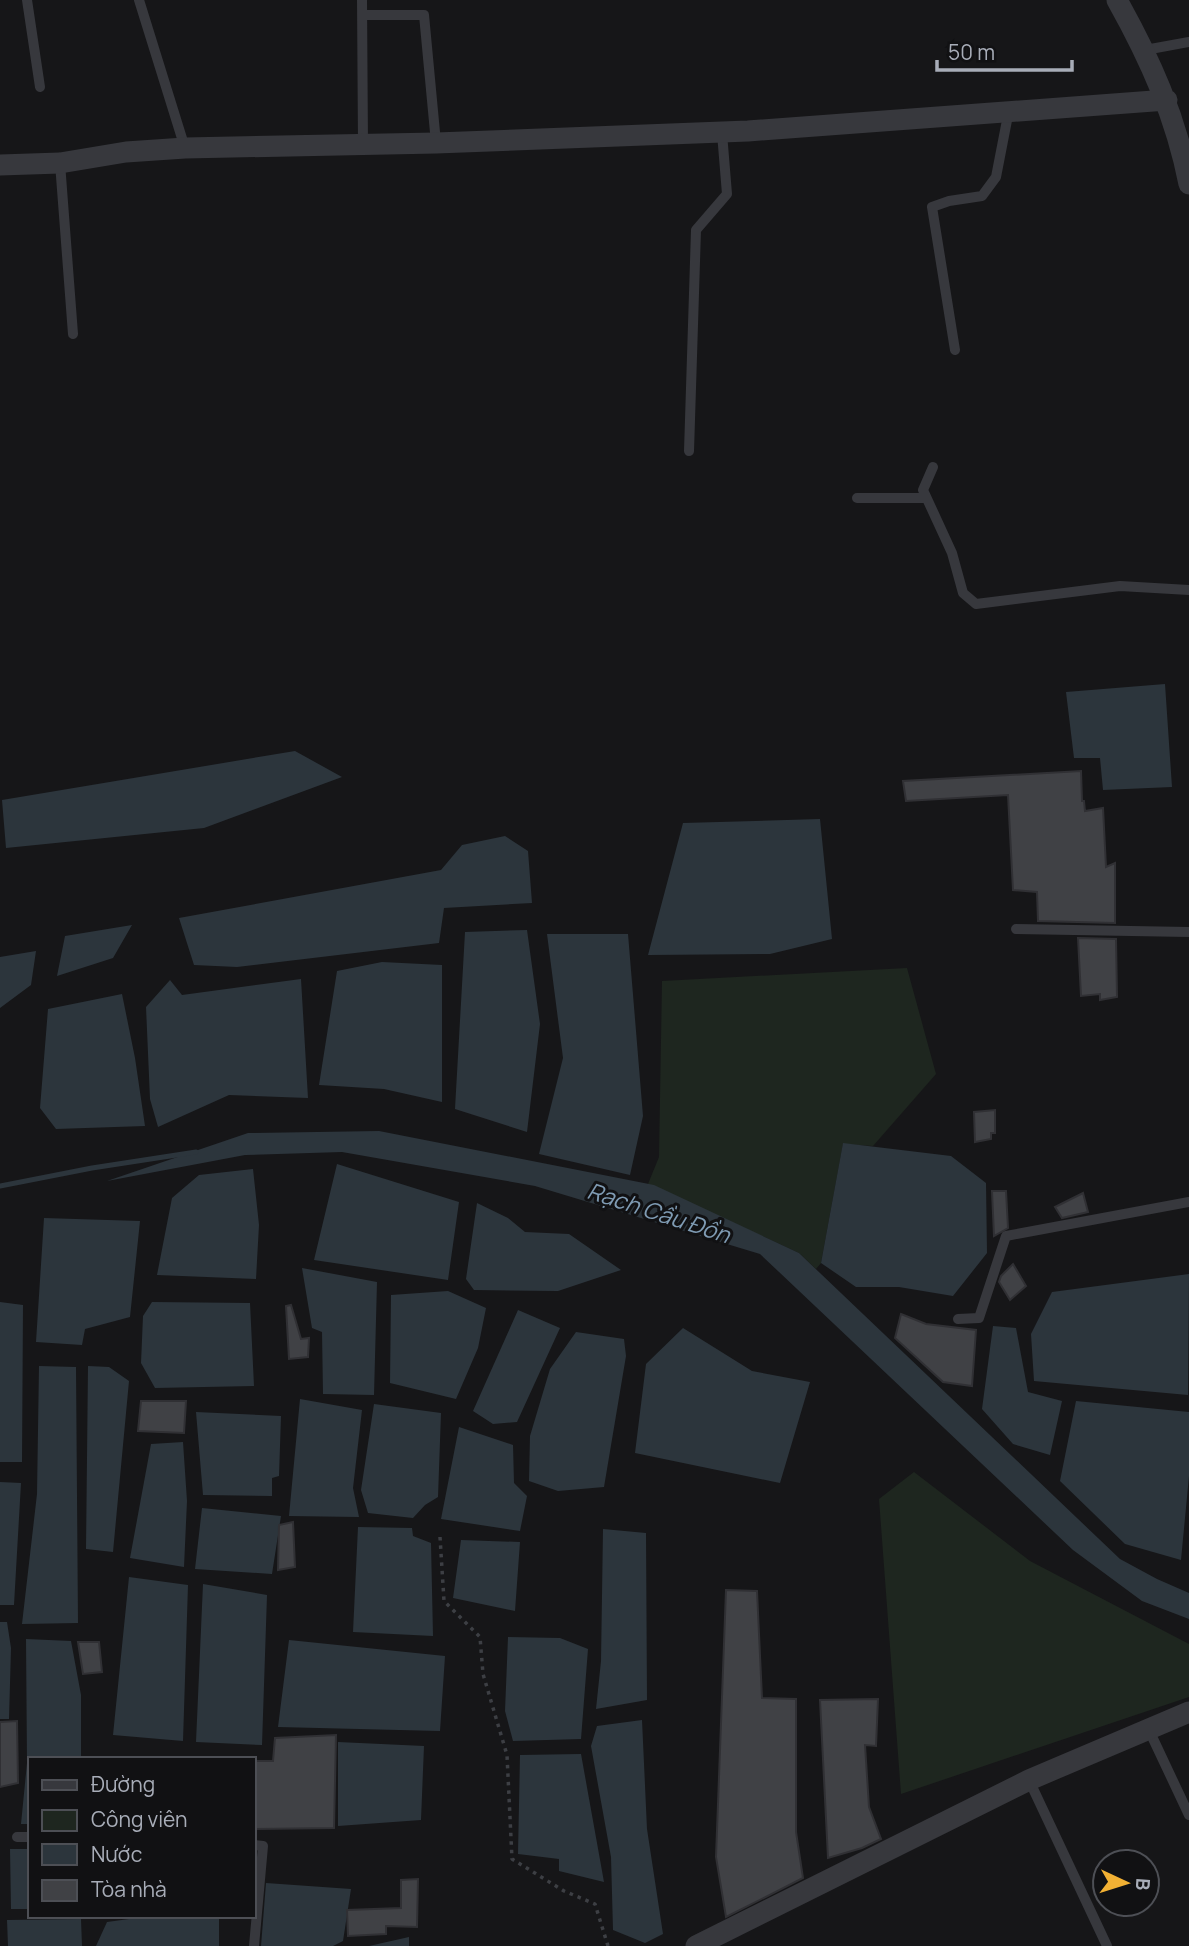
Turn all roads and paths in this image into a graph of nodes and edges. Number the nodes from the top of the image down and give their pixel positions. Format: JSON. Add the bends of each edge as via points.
{"nodes":[{"id":1,"x":27,"y":0,"type":"edge"},
{"id":2,"x":139,"y":0,"type":"edge"},
{"id":3,"x":362,"y":0,"type":"edge"},
{"id":4,"x":1117,"y":0,"type":"edge"},
{"id":5,"x":364,"y":15,"type":"junction"},
{"id":6,"x":1189,"y":42,"type":"edge"},
{"id":7,"x":1145,"y":50,"type":"junction"},
{"id":8,"x":40,"y":87,"type":"dead end"},
{"id":9,"x":1167,"y":100,"type":"junction"},
{"id":10,"x":1009,"y":110,"type":"junction"},
{"id":11,"x":722,"y":133,"type":"junction"},
{"id":12,"x":363,"y":144,"type":"junction"},
{"id":13,"x":436,"y":144,"type":"junction"},
{"id":14,"x":185,"y":148,"type":"junction"},
{"id":15,"x":1186,"y":156,"type":"edge"},
{"id":16,"x":60,"y":163,"type":"junction"},
{"id":17,"x":0,"y":165,"type":"edge"},
{"id":18,"x":1189,"y":184,"type":"edge"},
{"id":19,"x":73,"y":334,"type":"dead end"},
{"id":20,"x":955,"y":350,"type":"dead end"},
{"id":21,"x":689,"y":450,"type":"dead end"},
{"id":22,"x":933,"y":467,"type":"dead end"},
{"id":23,"x":856,"y":498,"type":"dead end"},
{"id":24,"x":926,"y":498,"type":"junction"},
{"id":25,"x":1189,"y":590,"type":"edge"},
{"id":26,"x":1016,"y":929,"type":"dead end"},
{"id":27,"x":1189,"y":932,"type":"edge"},
{"id":28,"x":1189,"y":1202,"type":"edge"},
{"id":29,"x":958,"y":1319,"type":"dead end"},
{"id":30,"x":440,"y":1537,"type":"dead end"},
{"id":31,"x":1189,"y":1712,"type":"edge"},
{"id":32,"x":1148,"y":1728,"type":"junction"},
{"id":33,"x":1030,"y":1780,"type":"junction"},
{"id":34,"x":1189,"y":1815,"type":"edge"},
{"id":35,"x":17,"y":1837,"type":"dead end"},
{"id":36,"x":28,"y":1837,"type":"edge"},
{"id":37,"x":256,"y":1845,"type":"edge"},
{"id":38,"x":254,"y":1946,"type":"edge"},
{"id":39,"x":608,"y":1946,"type":"edge"},
{"id":40,"x":696,"y":1946,"type":"edge"},
{"id":41,"x":1107,"y":1946,"type":"edge"}],
"edges":[{"from":1,"to":8,"type":"lane"},
{"from":2,"to":14,"type":"lane"},
{"from":3,"to":5,"type":"lane"},
{"from":4,"to":7,"type":"street"},
{"from":5,"to":12,"type":"lane"},
{"from":5,"to":13,"type":"lane","via":[[424,15]]},
{"from":6,"to":7,"type":"lane"},
{"from":7,"to":9,"type":"street"},
{"from":9,"to":10,"type":"street"},
{"from":9,"to":15,"type":"street"},
{"from":10,"to":11,"type":"street"},
{"from":10,"to":20,"type":"lane","via":[[996,177],[982,196],[932,207]]},
{"from":11,"to":13,"type":"street"},
{"from":11,"to":21,"type":"lane","via":[[727,194],[695,230]]},
{"from":12,"to":13,"type":"street"},
{"from":12,"to":14,"type":"street"},
{"from":14,"to":16,"type":"street"},
{"from":15,"to":18,"type":"street"},
{"from":16,"to":17,"type":"street"},
{"from":16,"to":19,"type":"lane"},
{"from":22,"to":24,"type":"lane","via":[[922,490]]},
{"from":23,"to":24,"type":"lane"},
{"from":24,"to":25,"type":"lane","via":[[952,553],[963,593],[976,604],[1119,586]]},
{"from":26,"to":27,"type":"lane"},
{"from":28,"to":29,"type":"lane","via":[[1006,1236],[979,1318]]},
{"from":30,"to":39,"type":"path","via":[[444,1601],[480,1637],[483,1674],[507,1755],[512,1859],[595,1904]]},
{"from":31,"to":32,"type":"street"},
{"from":32,"to":33,"type":"street"},
{"from":32,"to":34,"type":"lane"},
{"from":33,"to":40,"type":"street"},
{"from":33,"to":41,"type":"lane"},
{"from":35,"to":36,"type":"lane"},
{"from":37,"to":38,"type":"lane","via":[[263,1846]]}]}
